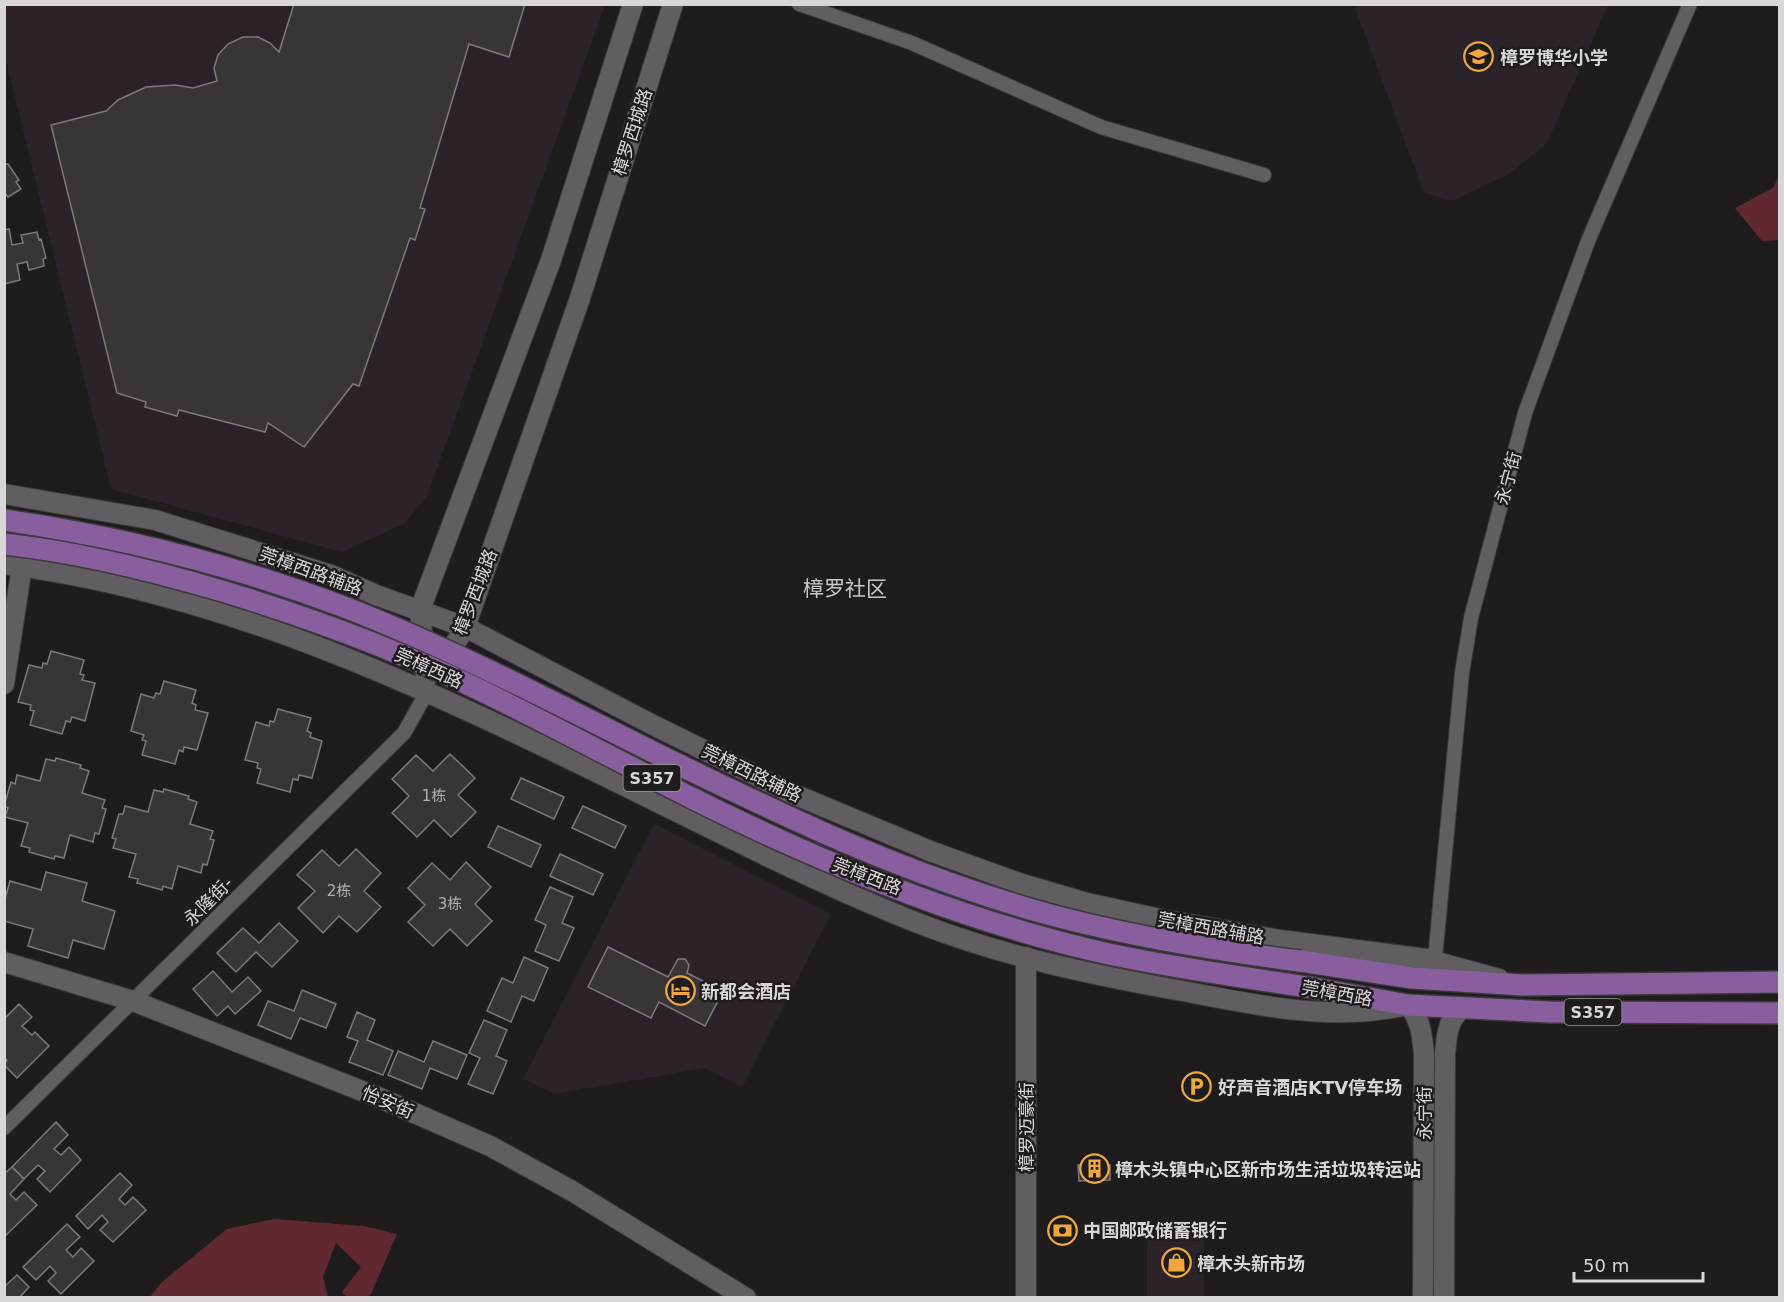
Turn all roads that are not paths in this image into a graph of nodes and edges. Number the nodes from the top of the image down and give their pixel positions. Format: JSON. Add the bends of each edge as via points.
{"nodes":[{"id":1,"x":633,"y":4,"type":"edge"},
{"id":2,"x":673,"y":4,"type":"edge"},
{"id":3,"x":799,"y":4,"type":"edge"},
{"id":4,"x":1690,"y":4,"type":"edge"},
{"id":5,"x":1264,"y":175,"type":"dead end"},
{"id":6,"x":4,"y":494,"type":"edge"},
{"id":7,"x":4,"y":520,"type":"edge"},
{"id":8,"x":4,"y":544,"type":"edge"},
{"id":9,"x":13,"y":565,"type":"edge"},
{"id":10,"x":420,"y":610,"type":"junction"},
{"id":11,"x":465,"y":627,"type":"junction"},
{"id":12,"x":4,"y":684,"type":"edge"},
{"id":13,"x":427,"y":692,"type":"junction"},
{"id":14,"x":609,"y":702,"type":"junction"},
{"id":15,"x":578,"y":764,"type":"junction"},
{"id":16,"x":1026,"y":957,"type":"junction"},
{"id":17,"x":4,"y":962,"type":"edge"},
{"id":18,"x":1434,"y":970,"type":"junction"},
{"id":19,"x":1779,"y":982,"type":"edge"},
{"id":20,"x":133,"y":1001,"type":"junction"},
{"id":21,"x":1408,"y":1005,"type":"junction"},
{"id":22,"x":1462,"y":1008,"type":"junction"},
{"id":23,"x":1779,"y":1013,"type":"edge"},
{"id":24,"x":4,"y":1128,"type":"edge"},
{"id":25,"x":746,"y":1298,"type":"edge"},
{"id":26,"x":1026,"y":1298,"type":"edge"},
{"id":27,"x":1423,"y":1298,"type":"edge"},
{"id":28,"x":1444,"y":1298,"type":"edge"}],
"edges":[{"from":1,"to":10,"type":"main road","name":"樟罗西城路","via":[[551,260]]},
{"from":2,"to":11,"type":"main road","name":"樟罗西城路","via":[[580,298]]},
{"from":3,"to":5,"type":"street","via":[[912,43],[1101,127]]},
{"from":4,"to":18,"type":"street","name":"永宁街","via":[[1588,241],[1525,413],[1467,640]]},
{"from":6,"to":10,"type":"main road","name":"莞樟西路辅路","via":[[155,520],[331,575]]},
{"from":7,"to":18,"type":"main road","name":"莞樟西路","number":"S357","bridge":true,"via":[[159,549],[347,608],[507,679],[824,833],[954,885],[1035,910],[1183,942],[1300,961]]},
{"from":8,"to":21,"type":"main road","name":"莞樟西路","number":"S357","bridge":true,"via":[[146,570],[325,624],[480,690],[793,846],[950,908],[1032,935],[1110,954]]},
{"from":9,"to":12,"type":"main road"},
{"from":9,"to":13,"type":"main road","via":[[98,580],[225,613],[353,659]]},
{"from":10,"to":11,"type":"main road","name":"莞樟西路辅路"},
{"from":10,"to":13,"type":"main road","name":"樟罗西城路"},
{"from":11,"to":13,"type":"main road","name":"樟罗西城路"},
{"from":11,"to":14,"type":"main road","name":"莞樟西路辅路"},
{"from":13,"to":15,"type":"main road"},
{"from":13,"to":20,"type":"street","name":"永隆街-","via":[[404,733]]},
{"from":14,"to":15,"type":"main road","via":[[584,701],[564,717],[560,729],[563,743]]},
{"from":14,"to":18,"type":"main road","name":"莞樟西路辅路","via":[[791,793],[1019,883],[1087,903]]},
{"from":15,"to":16,"type":"main road","via":[[890,911]]},
{"from":16,"to":21,"type":"main road","via":[[1110,977],[1286,1008],[1346,1012]]},
{"from":16,"to":26,"type":"main road","name":"樟罗迈豪街"},
{"from":17,"to":20,"type":"main road","name":"怡安街"},
{"from":18,"to":19,"type":"main road","name":"莞樟西路","number":"S357","via":[[1522,985]]},
{"from":20,"to":24,"type":"street","name":"永隆街-"},
{"from":20,"to":25,"type":"main road","name":"怡安街","via":[[381,1098],[490,1146],[572,1191]]},
{"from":21,"to":22,"type":"main road","name":"莞樟西路","number":"S357"},
{"from":21,"to":27,"type":"main road","name":"永宁街","via":[[1418,1020],[1424,1054]]},
{"from":22,"to":23,"type":"main road","name":"莞樟西路","number":"S357"},
{"from":22,"to":28,"type":"main road","name":"永宁街","via":[[1447,1030],[1445,1054]]}]}
